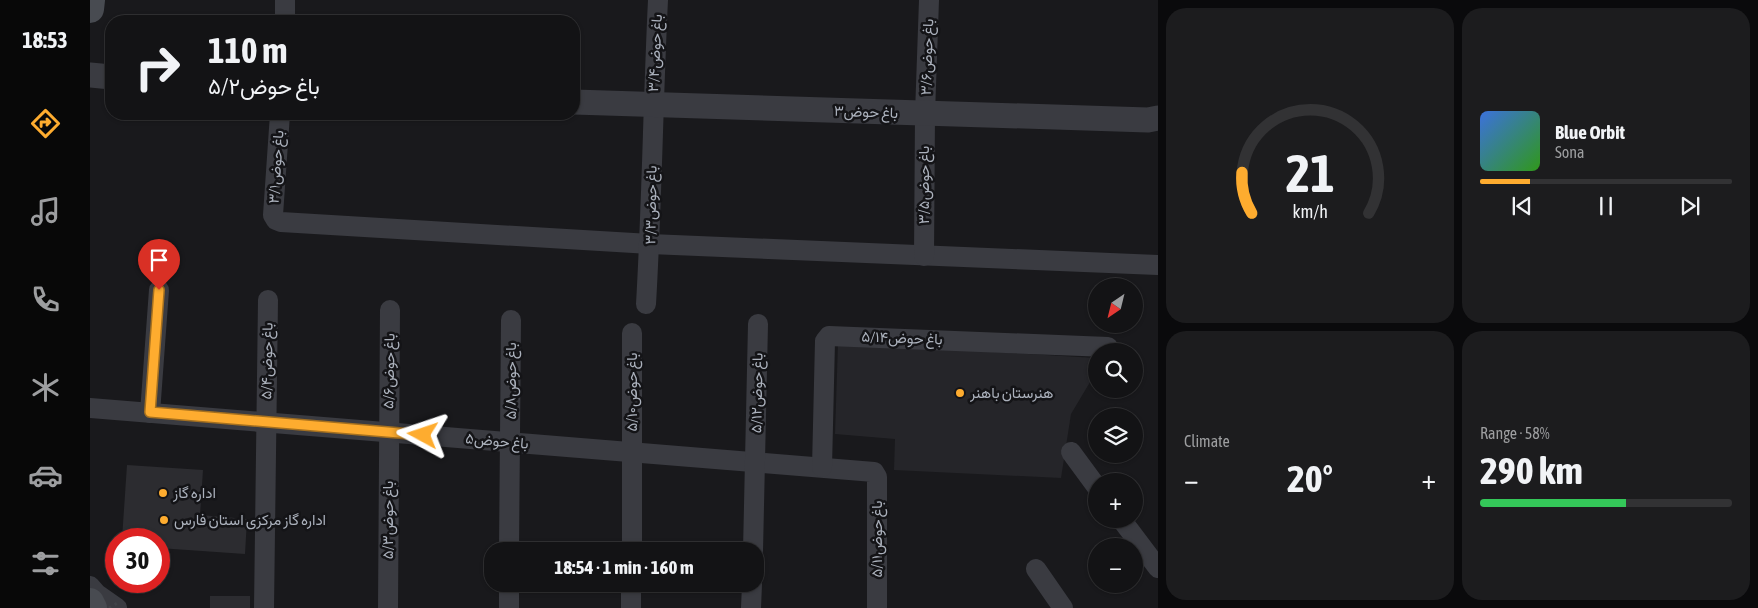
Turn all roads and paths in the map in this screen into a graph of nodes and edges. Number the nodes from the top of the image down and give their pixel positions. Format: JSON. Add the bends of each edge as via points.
{"nodes":[{"id":1,"x":91,"y":0,"type":"edge"},
{"id":2,"x":285,"y":0,"type":"edge"},
{"id":3,"x":658,"y":0,"type":"edge"},
{"id":4,"x":929,"y":0,"type":"edge"},
{"id":5,"x":90,"y":9,"type":"edge"},
{"id":6,"x":285,"y":15,"type":"edge"},
{"id":7,"x":90,"y":75,"type":"edge"},
{"id":8,"x":105,"y":76,"type":"edge"},
{"id":9,"x":580,"y":102,"type":"edge"},
{"id":10,"x":653,"y":106,"type":"junction"},
{"id":11,"x":924,"y":114,"type":"junction"},
{"id":12,"x":1158,"y":118,"type":"edge"},
{"id":13,"x":280,"y":120,"type":"edge"},
{"id":14,"x":650,"y":244,"type":"junction"},
{"id":15,"x":924,"y":256,"type":"junction"},
{"id":16,"x":1158,"y":265,"type":"edge"},
{"id":17,"x":159,"y":290,"type":"dead end"},
{"id":18,"x":268,"y":300,"type":"dead end"},
{"id":19,"x":646,"y":304,"type":"dead end"},
{"id":20,"x":390,"y":310,"type":"dead end"},
{"id":21,"x":511,"y":320,"type":"dead end"},
{"id":22,"x":758,"y":324,"type":"dead end"},
{"id":23,"x":632,"y":333,"type":"dead end"},
{"id":24,"x":1088,"y":346,"type":"edge"},
{"id":25,"x":90,"y":408,"type":"edge"},
{"id":26,"x":150,"y":412,"type":"junction"},
{"id":27,"x":266,"y":422,"type":"junction"},
{"id":28,"x":388,"y":432,"type":"junction"},
{"id":29,"x":510,"y":442,"type":"junction"},
{"id":30,"x":633,"y":452,"type":"junction"},
{"id":31,"x":1071,"y":452,"type":"dead end"},
{"id":32,"x":755,"y":462,"type":"junction"},
{"id":33,"x":822,"y":467,"type":"junction"},
{"id":34,"x":874,"y":472,"type":"joint"},
{"id":35,"x":1088,"y":475,"type":"edge"},
{"id":36,"x":1128,"y":528,"type":"edge"},
{"id":37,"x":509,"y":542,"type":"edge"},
{"id":38,"x":632,"y":542,"type":"edge"},
{"id":39,"x":753,"y":542,"type":"edge"},
{"id":40,"x":1158,"y":568,"type":"edge"},
{"id":41,"x":1036,"y":569,"type":"dead end"},
{"id":42,"x":90,"y":586,"type":"edge"},
{"id":43,"x":509,"y":592,"type":"edge"},
{"id":44,"x":631,"y":592,"type":"edge"},
{"id":45,"x":752,"y":592,"type":"edge"},
{"id":46,"x":90,"y":602,"type":"edge"},
{"id":47,"x":118,"y":605,"type":"edge"},
{"id":48,"x":93,"y":608,"type":"edge"},
{"id":49,"x":109,"y":608,"type":"edge"},
{"id":50,"x":264,"y":608,"type":"edge"},
{"id":51,"x":388,"y":608,"type":"edge"},
{"id":52,"x":509,"y":608,"type":"edge"},
{"id":53,"x":631,"y":608,"type":"edge"},
{"id":54,"x":751,"y":608,"type":"edge"},
{"id":55,"x":877,"y":608,"type":"edge"},
{"id":56,"x":1063,"y":608,"type":"edge"}],
"edges":[{"from":1,"to":5,"type":"main road"},
{"from":2,"to":6,"type":"street"},
{"from":3,"to":10,"type":"street","name":"باغ حوض۳/۴"},
{"from":4,"to":11,"type":"street","name":"باغ حوض۳/۶"},
{"from":7,"to":8,"type":"street"},
{"from":9,"to":10,"type":"street","name":"باغ حوض۳"},
{"from":10,"to":11,"type":"street","name":"باغ حوض۳"},
{"from":10,"to":14,"type":"street","name":"باغ حوض۳/۳"},
{"from":11,"to":12,"type":"street","name":"باغ حوض۳"},
{"from":11,"to":15,"type":"street","name":"باغ حوض۳/۵"},
{"from":13,"to":14,"type":"street","name":"باغ حوض۳/۱","via":[[273,215],[281,222]]},
{"from":14,"to":15,"type":"street"},
{"from":14,"to":19,"type":"street","name":"باغ حوض۳/۳"},
{"from":15,"to":16,"type":"street"},
{"from":17,"to":26,"type":"street"},
{"from":18,"to":27,"type":"street","name":"باغ حوض۵/۴"},
{"from":20,"to":28,"type":"street","name":"باغ حوض۵/۶"},
{"from":21,"to":29,"type":"street","name":"باغ حوض۵/۸"},
{"from":22,"to":32,"type":"street","name":"باغ حوض۵/۱۲"},
{"from":23,"to":30,"type":"street","name":"باغ حوض۵/۱۰"},
{"from":24,"to":33,"type":"street","name":"باغ حوض۵/۱۴","via":[[829,336],[825,341]]},
{"from":25,"to":26,"type":"street","name":"باغ حوض۵"},
{"from":26,"to":27,"type":"street","name":"باغ حوض۵"},
{"from":27,"to":28,"type":"street","name":"باغ حوض۵"},
{"from":27,"to":50,"type":"street","name":"باغ حوض۵/۴"},
{"from":28,"to":29,"type":"street","name":"باغ حوض۵"},
{"from":28,"to":51,"type":"street","name":"باغ حوض۵/۳"},
{"from":29,"to":30,"type":"street","name":"باغ حوض۵"},
{"from":29,"to":37,"type":"street","name":"باغ حوض۵/۸"},
{"from":30,"to":32,"type":"street","name":"باغ حوض۵"},
{"from":30,"to":38,"type":"street","name":"باغ حوض۵/۱۰"},
{"from":31,"to":35,"type":"street"},
{"from":32,"to":33,"type":"street","name":"باغ حوض۵"},
{"from":32,"to":39,"type":"street","name":"باغ حوض۵/۱۲"},
{"from":33,"to":34,"type":"street","name":"باغ حوض۵"},
{"from":34,"to":55,"type":"street","name":"باغ حوض۵/۱۱","via":[[877,477]]},
{"from":36,"to":40,"type":"street"},
{"from":41,"to":56,"type":"street"},
{"from":42,"to":47,"type":"street","via":[[97,594]]},
{"from":43,"to":52,"type":"street"},
{"from":44,"to":53,"type":"street"},
{"from":45,"to":54,"type":"street"},
{"from":46,"to":48,"type":"main road"},
{"from":47,"to":49,"type":"path","bridge":true}]}
